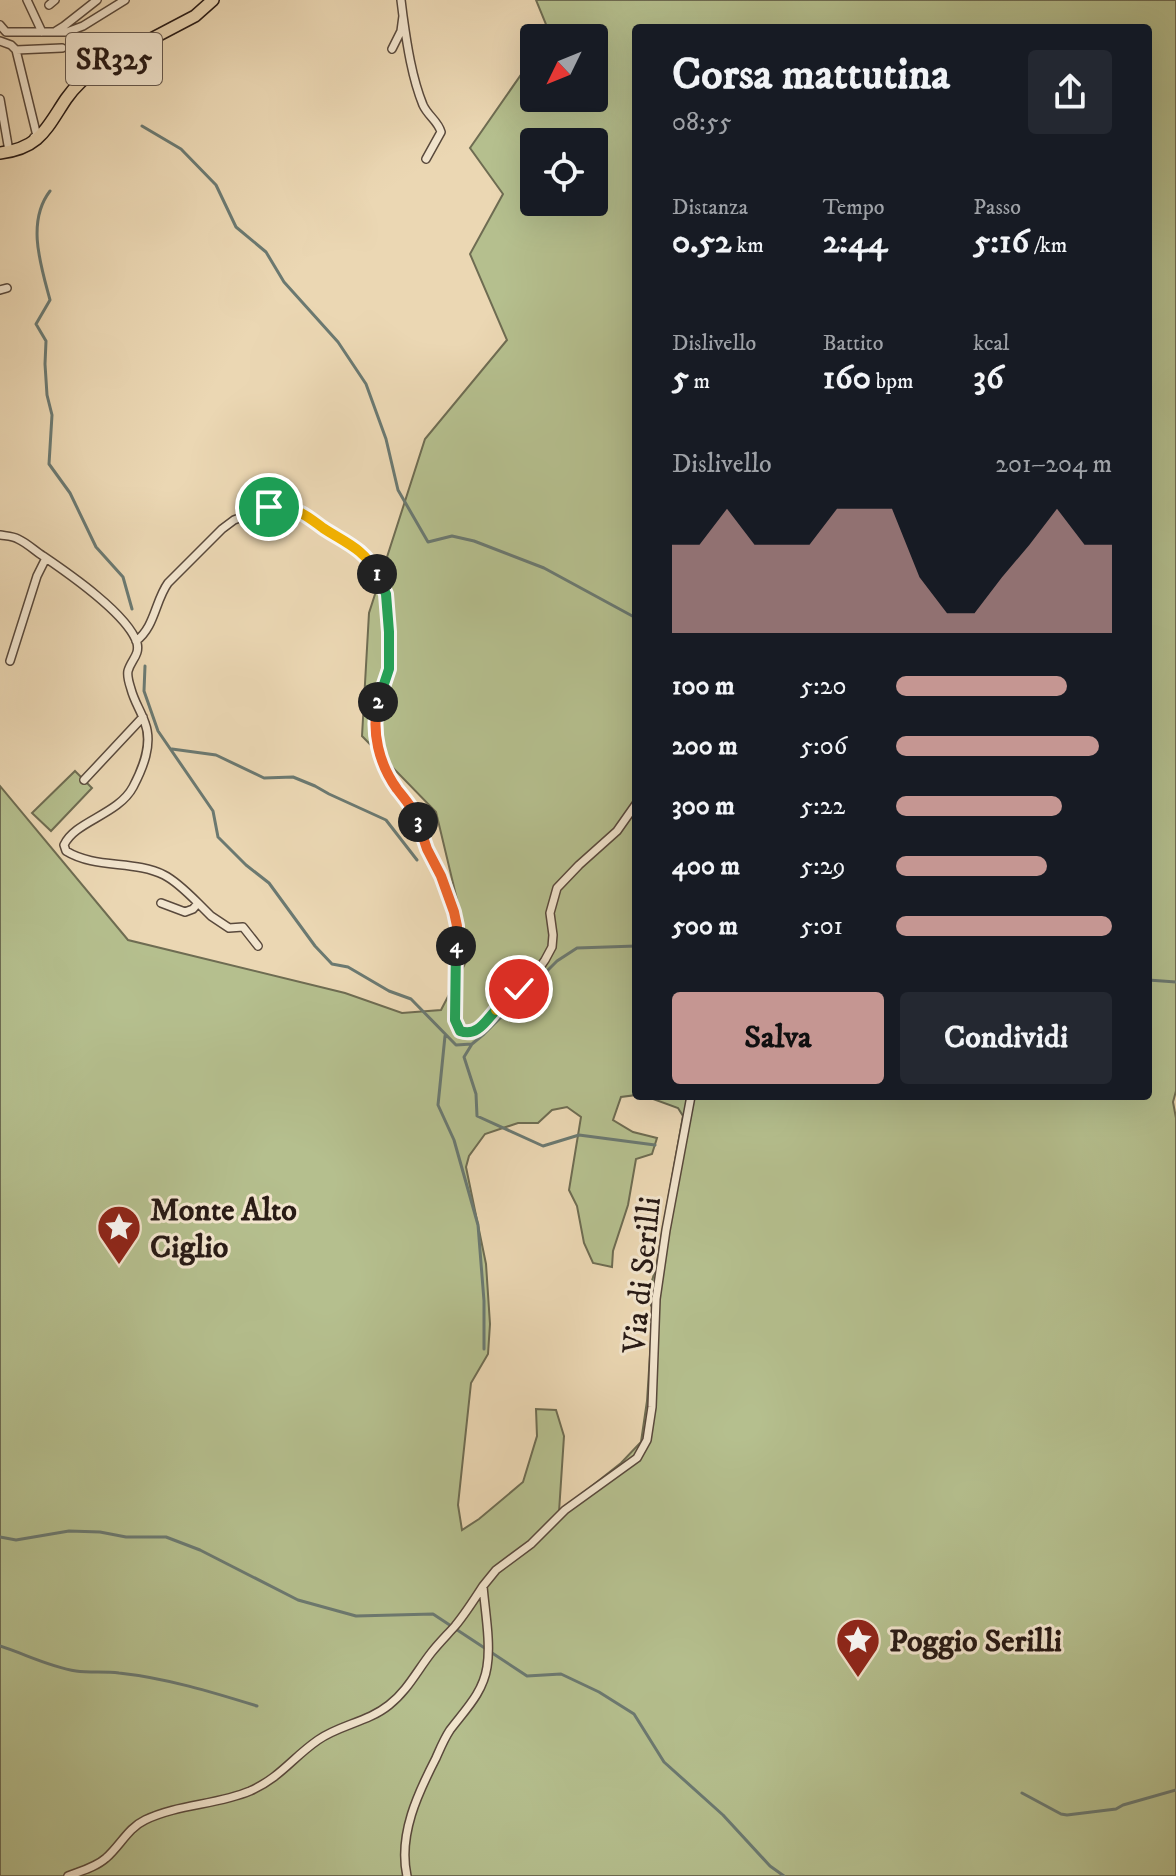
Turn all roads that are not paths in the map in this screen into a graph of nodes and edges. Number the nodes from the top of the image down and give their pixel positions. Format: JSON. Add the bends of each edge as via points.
{"nodes":[{"id":1,"x":27,"y":0,"type":"edge"},
{"id":2,"x":97,"y":0,"type":"edge"},
{"id":3,"x":125,"y":0,"type":"edge"},
{"id":4,"x":213,"y":0,"type":"edge"},
{"id":5,"x":401,"y":0,"type":"edge"},
{"id":6,"x":403,"y":16,"type":"junction"},
{"id":7,"x":3,"y":28,"type":"edge"},
{"id":8,"x":66,"y":29,"type":"junction"},
{"id":9,"x":42,"y":32,"type":"junction"},
{"id":10,"x":0,"y":40,"type":"edge"},
{"id":11,"x":13,"y":48,"type":"junction"},
{"id":12,"x":62,"y":48,"type":"dead end"},
{"id":13,"x":392,"y":49,"type":"dead end"},
{"id":14,"x":78,"y":52,"type":"dead end"},
{"id":15,"x":98,"y":67,"type":"junction"},
{"id":16,"x":0,"y":99,"type":"edge"},
{"id":17,"x":35,"y":141,"type":"junction"},
{"id":18,"x":4,"y":152,"type":"edge"},
{"id":19,"x":426,"y":159,"type":"dead end"},
{"id":20,"x":0,"y":535,"type":"edge"},
{"id":21,"x":46,"y":558,"type":"junction"},
{"id":22,"x":136,"y":641,"type":"junction"},
{"id":23,"x":10,"y":661,"type":"dead end"},
{"id":24,"x":143,"y":717,"type":"junction"},
{"id":25,"x":84,"y":780,"type":"dead end"},
{"id":26,"x":632,"y":810,"type":"edge"},
{"id":27,"x":161,"y":903,"type":"dead end"},
{"id":28,"x":198,"y":903,"type":"junction"},
{"id":29,"x":258,"y":946,"type":"dead end"},
{"id":30,"x":690,"y":1100,"type":"edge"},
{"id":31,"x":483,"y":1586,"type":"junction"},
{"id":32,"x":68,"y":1876,"type":"edge"},
{"id":33,"x":407,"y":1876,"type":"edge"}],
"edges":[{"from":1,"to":9,"type":"street"},
{"from":2,"to":8,"type":"street"},
{"from":3,"to":8,"type":"street","via":[[83,26]]},
{"from":4,"to":15,"type":"main road","number":"SR325","via":[[195,16]]},
{"from":5,"to":6,"type":"street"},
{"from":6,"to":13,"type":"street"},
{"from":6,"to":19,"type":"street","via":[[414,77],[441,132]]},
{"from":7,"to":9,"type":"street"},
{"from":7,"to":10,"type":"street"},
{"from":8,"to":9,"type":"street"},
{"from":10,"to":11,"type":"street"},
{"from":11,"to":12,"type":"street"},
{"from":11,"to":17,"type":"street"},
{"from":14,"to":15,"type":"street"},
{"from":15,"to":17,"type":"main road","number":"SR325","via":[[68,96]]},
{"from":16,"to":18,"type":"street"},
{"from":17,"to":18,"type":"main road"},
{"from":20,"to":21,"type":"street","via":[[18,539]]},
{"from":21,"to":22,"type":"street","via":[[109,607]]},
{"from":21,"to":23,"type":"street"},
{"from":22,"to":24,"type":"street","via":[[137,656],[128,675]]},
{"from":22,"to":26,"type":"street","via":[[156,612],[164,587],[222,529],[269,507],[305,514],[350,542],[373,566],[386,594],[389,632],[389,669],[375,722],[379,755],[416,815],[454,912],[455,1020],[465,1033],[478,1030],[536,973],[552,947],[550,913],[557,888]]},
{"from":24,"to":25,"type":"street"},
{"from":24,"to":28,"type":"street","via":[[149,743],[132,788],[64,845],[80,858],[163,874]]},
{"from":27,"to":28,"type":"street","via":[[185,912]]},
{"from":28,"to":29,"type":"street","via":[[229,928],[243,927]]},
{"from":30,"to":31,"type":"street","name":"Via di Serilli","via":[[656,1299],[647,1440],[637,1458],[565,1510]]},
{"from":31,"to":32,"type":"street","via":[[387,1707],[322,1737],[284,1771],[250,1791],[141,1821],[106,1858]]},
{"from":31,"to":33,"type":"street","via":[[487,1667],[476,1697],[448,1734],[420,1789],[409,1822]]}]}
